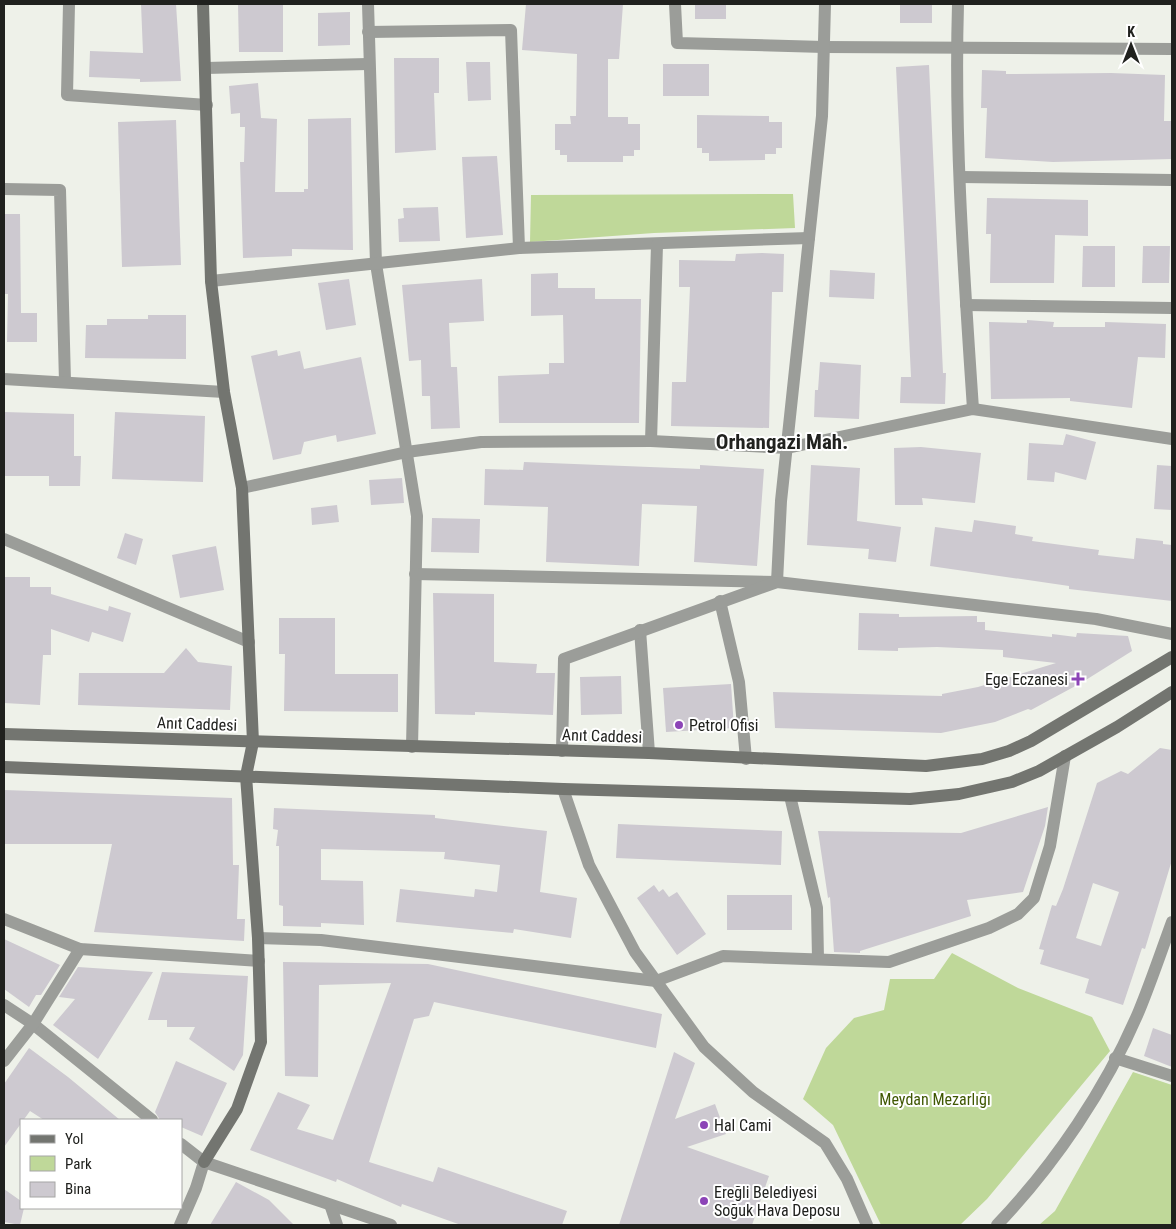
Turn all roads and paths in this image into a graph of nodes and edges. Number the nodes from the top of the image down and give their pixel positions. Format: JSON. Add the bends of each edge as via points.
{"nodes":[{"id":1,"x":69,"y":4,"type":"edge"},
{"id":2,"x":203,"y":4,"type":"edge"},
{"id":3,"x":368,"y":4,"type":"edge"},
{"id":4,"x":675,"y":4,"type":"edge"},
{"id":5,"x":825,"y":4,"type":"edge"},
{"id":6,"x":958,"y":4,"type":"edge"},
{"id":7,"x":368,"y":32,"type":"junction"},
{"id":8,"x":824,"y":47,"type":"junction"},
{"id":9,"x":957,"y":47,"type":"junction"},
{"id":10,"x":1172,"y":49,"type":"edge"},
{"id":11,"x":368,"y":64,"type":"junction"},
{"id":12,"x":206,"y":68,"type":"junction"},
{"id":13,"x":207,"y":104,"type":"junction"},
{"id":14,"x":961,"y":177,"type":"junction"},
{"id":15,"x":1172,"y":180,"type":"edge"},
{"id":16,"x":4,"y":189,"type":"edge"},
{"id":17,"x":809,"y":238,"type":"junction"},
{"id":18,"x":657,"y":245,"type":"junction"},
{"id":19,"x":519,"y":248,"type":"junction"},
{"id":20,"x":376,"y":264,"type":"junction"},
{"id":21,"x":211,"y":281,"type":"junction"},
{"id":22,"x":966,"y":304,"type":"junction"},
{"id":23,"x":1172,"y":308,"type":"edge"},
{"id":24,"x":4,"y":379,"type":"edge"},
{"id":25,"x":65,"y":382,"type":"junction"},
{"id":26,"x":224,"y":392,"type":"junction"},
{"id":27,"x":973,"y":409,"type":"junction"},
{"id":28,"x":1172,"y":439,"type":"edge"},
{"id":29,"x":651,"y":441,"type":"junction"},
{"id":30,"x":787,"y":448,"type":"junction"},
{"id":31,"x":407,"y":452,"type":"junction"},
{"id":32,"x":242,"y":488,"type":"junction"},
{"id":33,"x":4,"y":539,"type":"edge"},
{"id":34,"x":415,"y":574,"type":"junction"},
{"id":35,"x":777,"y":582,"type":"junction"},
{"id":36,"x":720,"y":601,"type":"junction"},
{"id":37,"x":640,"y":630,"type":"junction"},
{"id":38,"x":1172,"y":634,"type":"edge"},
{"id":39,"x":250,"y":642,"type":"junction"},
{"id":40,"x":1172,"y":657,"type":"edge"},
{"id":41,"x":1172,"y":692,"type":"edge"},
{"id":42,"x":4,"y":734,"type":"edge"},
{"id":43,"x":252,"y":742,"type":"junction"},
{"id":44,"x":412,"y":747,"type":"junction"},
{"id":45,"x":562,"y":751,"type":"junction"},
{"id":46,"x":649,"y":753,"type":"junction"},
{"id":47,"x":1065,"y":756,"type":"junction"},
{"id":48,"x":746,"y":759,"type":"junction"},
{"id":49,"x":4,"y":767,"type":"edge"},
{"id":50,"x":246,"y":776,"type":"junction"},
{"id":51,"x":563,"y":789,"type":"junction"},
{"id":52,"x":790,"y":796,"type":"junction"},
{"id":53,"x":4,"y":919,"type":"edge"},
{"id":54,"x":1172,"y":922,"type":"edge"},
{"id":55,"x":258,"y":938,"type":"junction"},
{"id":56,"x":80,"y":949,"type":"junction"},
{"id":57,"x":818,"y":959,"type":"junction"},
{"id":58,"x":259,"y":961,"type":"junction"},
{"id":59,"x":656,"y":981,"type":"junction"},
{"id":60,"x":4,"y":1005,"type":"edge"},
{"id":61,"x":33,"y":1024,"type":"junction"},
{"id":62,"x":1115,"y":1058,"type":"junction"},
{"id":63,"x":4,"y":1061,"type":"edge"},
{"id":64,"x":1172,"y":1076,"type":"edge"},
{"id":65,"x":151,"y":1119,"type":"edge"},
{"id":66,"x":182,"y":1145,"type":"edge"},
{"id":67,"x":204,"y":1162,"type":"junction"},
{"id":68,"x":332,"y":1207,"type":"junction"},
{"id":69,"x":180,"y":1225,"type":"edge"},
{"id":70,"x":337,"y":1225,"type":"edge"},
{"id":71,"x":391,"y":1225,"type":"edge"},
{"id":72,"x":867,"y":1225,"type":"edge"},
{"id":73,"x":997,"y":1225,"type":"edge"}],
"edges":[{"from":1,"to":13,"type":"street","via":[[67,95]]},
{"from":2,"to":12,"type":"main road"},
{"from":3,"to":7,"type":"street"},
{"from":4,"to":8,"type":"street","via":[[677,43]]},
{"from":5,"to":8,"type":"street"},
{"from":6,"to":9,"type":"street"},
{"from":7,"to":11,"type":"street"},
{"from":7,"to":19,"type":"street","via":[[511,30]]},
{"from":8,"to":9,"type":"street"},
{"from":8,"to":17,"type":"street","via":[[822,116]]},
{"from":9,"to":10,"type":"street"},
{"from":9,"to":14,"type":"street"},
{"from":11,"to":12,"type":"street"},
{"from":11,"to":20,"type":"street"},
{"from":12,"to":13,"type":"main road"},
{"from":13,"to":21,"type":"main road"},
{"from":14,"to":15,"type":"street"},
{"from":14,"to":22,"type":"street"},
{"from":16,"to":25,"type":"street","via":[[60,190]]},
{"from":17,"to":18,"type":"street"},
{"from":17,"to":30,"type":"street"},
{"from":18,"to":19,"type":"street"},
{"from":18,"to":29,"type":"street"},
{"from":19,"to":20,"type":"street"},
{"from":20,"to":21,"type":"street"},
{"from":20,"to":31,"type":"street"},
{"from":21,"to":26,"type":"main road"},
{"from":22,"to":23,"type":"street"},
{"from":22,"to":27,"type":"street"},
{"from":24,"to":25,"type":"street"},
{"from":25,"to":26,"type":"street"},
{"from":26,"to":32,"type":"main road"},
{"from":27,"to":28,"type":"street"},
{"from":27,"to":30,"type":"street"},
{"from":29,"to":30,"type":"street"},
{"from":29,"to":31,"type":"street","via":[[481,442]]},
{"from":30,"to":35,"type":"street"},
{"from":31,"to":32,"type":"street"},
{"from":31,"to":34,"type":"street","via":[[417,516]]},
{"from":32,"to":39,"type":"main road"},
{"from":33,"to":39,"type":"street"},
{"from":34,"to":35,"type":"street"},
{"from":34,"to":44,"type":"street"},
{"from":35,"to":36,"type":"street"},
{"from":35,"to":38,"type":"street","via":[[1096,619]]},
{"from":36,"to":37,"type":"street"},
{"from":36,"to":48,"type":"street","via":[[739,682]]},
{"from":37,"to":45,"type":"street","via":[[564,660]]},
{"from":37,"to":46,"type":"street"},
{"from":39,"to":43,"type":"main road"},
{"from":40,"to":48,"type":"main road","name":"Anıt Caddesi","via":[[1031,741],[982,759],[926,766]]},
{"from":41,"to":47,"type":"main road"},
{"from":42,"to":43,"type":"main road","name":"Anıt Caddesi"},
{"from":43,"to":44,"type":"main road","name":"Anıt Caddesi"},
{"from":43,"to":50,"type":"main road"},
{"from":44,"to":45,"type":"main road","name":"Anıt Caddesi"},
{"from":45,"to":46,"type":"main road","name":"Anıt Caddesi"},
{"from":46,"to":48,"type":"main road","name":"Anıt Caddesi"},
{"from":47,"to":52,"type":"main road","via":[[1012,782],[937,797]]},
{"from":47,"to":57,"type":"street","via":[[1050,846],[1034,898],[1018,914],[989,928],[889,962]]},
{"from":49,"to":50,"type":"main road"},
{"from":50,"to":51,"type":"main road"},
{"from":50,"to":55,"type":"main road"},
{"from":51,"to":52,"type":"main road"},
{"from":51,"to":59,"type":"street","via":[[589,865],[635,952]]},
{"from":52,"to":57,"type":"street","via":[[817,908]]},
{"from":53,"to":56,"type":"street"},
{"from":54,"to":62,"type":"street","via":[[1138,1012]]},
{"from":55,"to":58,"type":"main road"},
{"from":55,"to":59,"type":"street","via":[[321,940]]},
{"from":56,"to":58,"type":"street"},
{"from":56,"to":61,"type":"street"},
{"from":57,"to":59,"type":"street","via":[[723,956]]},
{"from":58,"to":67,"type":"main road","via":[[261,1042],[237,1109]]},
{"from":59,"to":72,"type":"street","via":[[704,1047],[753,1092],[825,1143],[848,1179]]},
{"from":60,"to":61,"type":"street"},
{"from":61,"to":63,"type":"street"},
{"from":61,"to":65,"type":"street"},
{"from":62,"to":64,"type":"street"},
{"from":62,"to":73,"type":"street","via":[[1097,1093],[1031,1189]]},
{"from":66,"to":67,"type":"street"},
{"from":67,"to":68,"type":"street"},
{"from":67,"to":69,"type":"street"},
{"from":68,"to":70,"type":"street"},
{"from":68,"to":71,"type":"street"}]}
